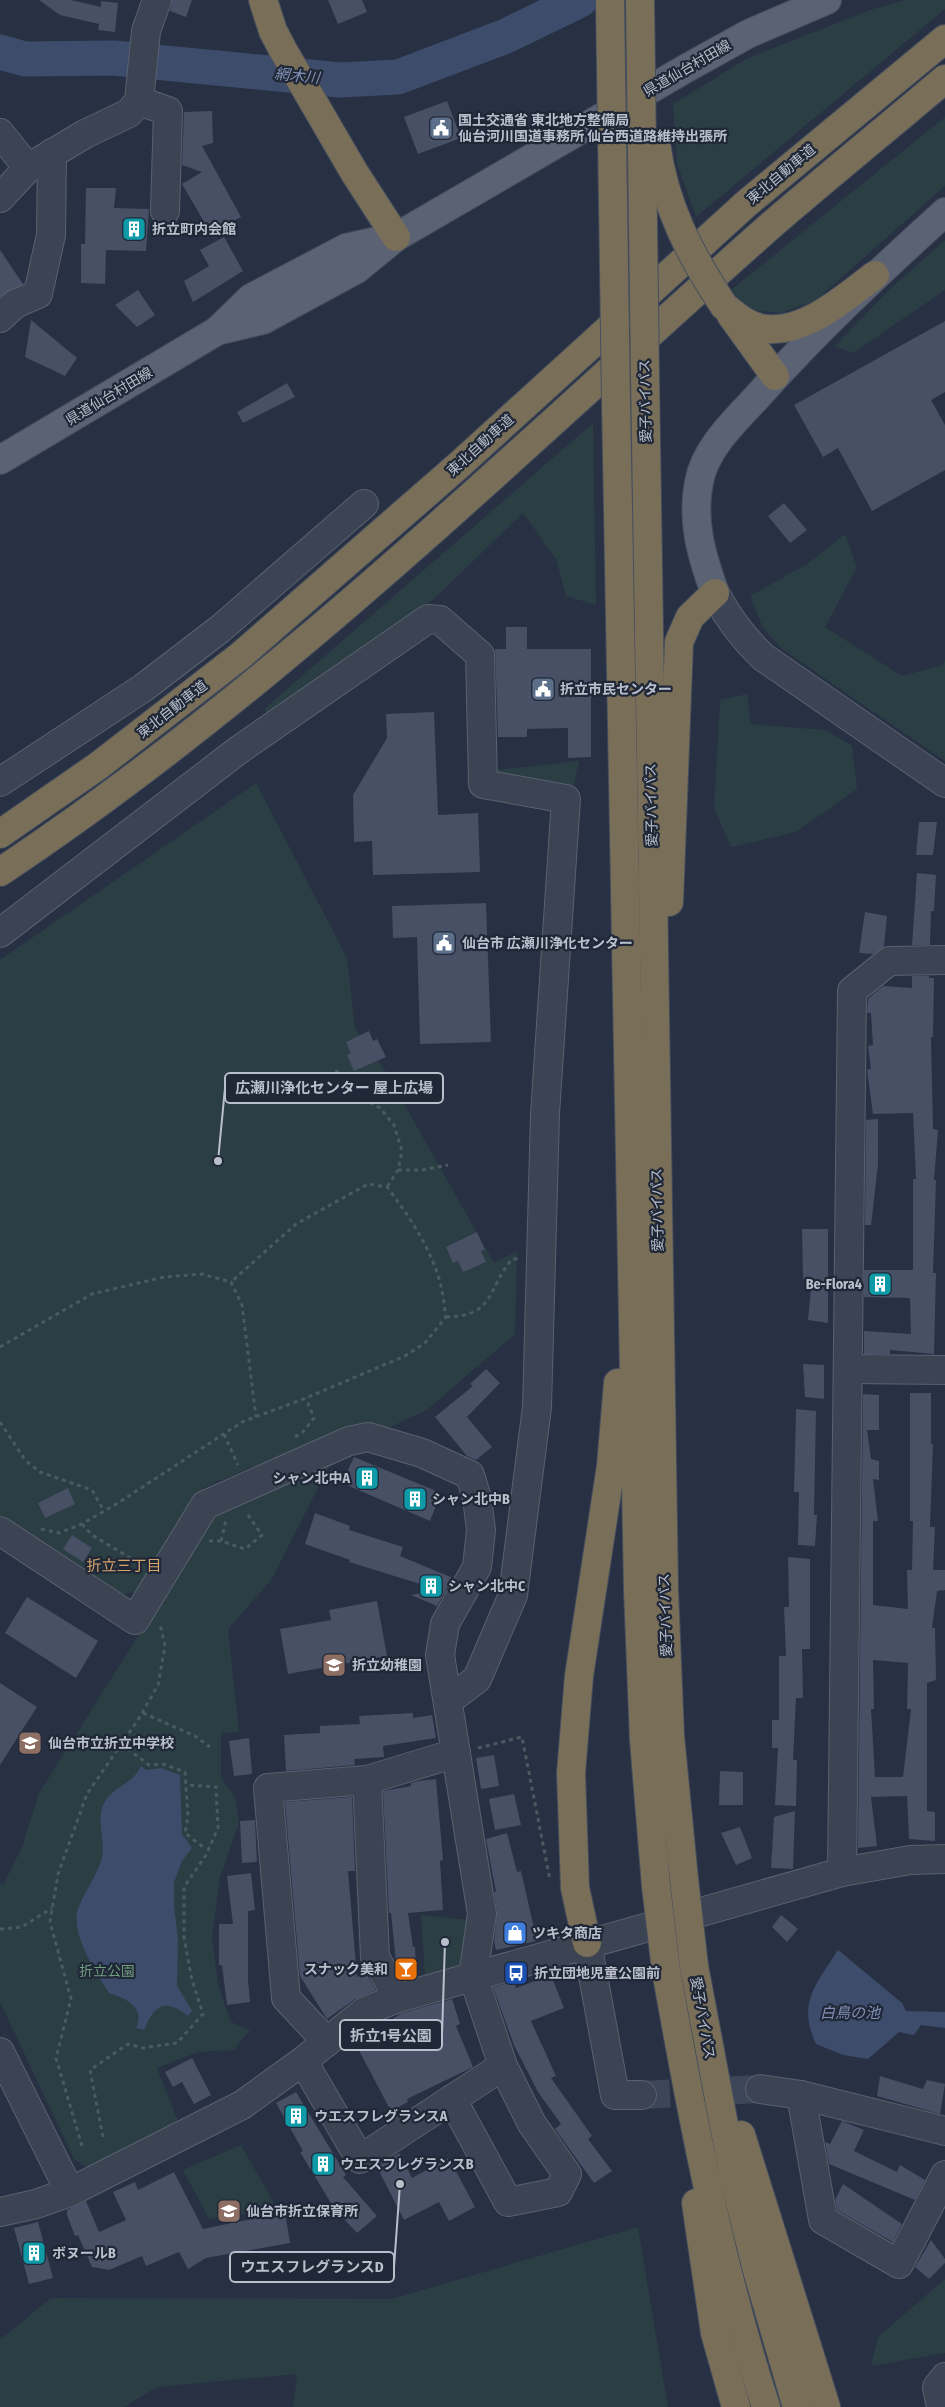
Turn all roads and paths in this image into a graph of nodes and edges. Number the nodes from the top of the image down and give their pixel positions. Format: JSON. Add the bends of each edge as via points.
{"nodes":[{"id":1,"x":157,"y":0,"type":"edge"},
{"id":2,"x":263,"y":0,"type":"edge"},
{"id":3,"x":280,"y":0,"type":"edge"},
{"id":4,"x":593,"y":0,"type":"edge"},
{"id":5,"x":610,"y":0,"type":"edge"},
{"id":6,"x":641,"y":0,"type":"edge"},
{"id":7,"x":827,"y":0,"type":"edge"},
{"id":8,"x":945,"y":39,"type":"edge"},
{"id":9,"x":290,"y":47,"type":"junction"},
{"id":10,"x":945,"y":80,"type":"edge"},
{"id":11,"x":140,"y":96,"type":"junction"},
{"id":12,"x":945,"y":100,"type":"edge"},
{"id":13,"x":0,"y":133,"type":"edge"},
{"id":14,"x":879,"y":135,"type":"junction"},
{"id":15,"x":52,"y":153,"type":"junction"},
{"id":16,"x":28,"y":168,"type":"junction"},
{"id":17,"x":0,"y":198,"type":"edge"},
{"id":18,"x":165,"y":212,"type":"dead end"},
{"id":19,"x":945,"y":212,"type":"edge"},
{"id":20,"x":615,"y":222,"type":"junction"},
{"id":21,"x":396,"y":237,"type":"junction"},
{"id":22,"x":875,"y":275,"type":"junction"},
{"id":23,"x":724,"y":306,"type":"junction"},
{"id":24,"x":0,"y":318,"type":"edge"},
{"id":25,"x":776,"y":376,"type":"junction"},
{"id":26,"x":0,"y":460,"type":"edge"},
{"id":27,"x":364,"y":504,"type":"dead end"},
{"id":28,"x":715,"y":594,"type":"junction"},
{"id":29,"x":0,"y":782,"type":"edge"},
{"id":30,"x":945,"y":783,"type":"edge"},
{"id":31,"x":0,"y":834,"type":"edge"},
{"id":32,"x":0,"y":872,"type":"edge"},
{"id":33,"x":0,"y":933,"type":"edge"},
{"id":34,"x":626,"y":939,"type":"junction"},
{"id":35,"x":945,"y":960,"type":"edge"},
{"id":36,"x":336,"y":1070,"type":"dead end"},
{"id":37,"x":448,"y":1165,"type":"dead end"},
{"id":38,"x":398,"y":1170,"type":"junction"},
{"id":39,"x":387,"y":1187,"type":"junction"},
{"id":40,"x":541,"y":1256,"type":"junction"},
{"id":41,"x":231,"y":1282,"type":"junction"},
{"id":42,"x":659,"y":1301,"type":"junction"},
{"id":43,"x":446,"y":1317,"type":"junction"},
{"id":44,"x":0,"y":1347,"type":"edge"},
{"id":45,"x":849,"y":1369,"type":"junction"},
{"id":46,"x":945,"y":1370,"type":"edge"},
{"id":47,"x":306,"y":1398,"type":"junction"},
{"id":48,"x":256,"y":1417,"type":"junction"},
{"id":49,"x":0,"y":1422,"type":"edge"},
{"id":50,"x":224,"y":1434,"type":"junction"},
{"id":51,"x":289,"y":1441,"type":"dead end"},
{"id":52,"x":246,"y":1463,"type":"dead end"},
{"id":53,"x":104,"y":1511,"type":"junction"},
{"id":54,"x":240,"y":1515,"type":"dead end"},
{"id":55,"x":233,"y":1518,"type":"dead end"},
{"id":56,"x":82,"y":1524,"type":"junction"},
{"id":57,"x":38,"y":1528,"type":"dead end"},
{"id":58,"x":0,"y":1531,"type":"edge"},
{"id":59,"x":201,"y":1541,"type":"dead end"},
{"id":60,"x":221,"y":1541,"type":"junction"},
{"id":61,"x":162,"y":1576,"type":"junction"},
{"id":62,"x":158,"y":1616,"type":"dead end"},
{"id":63,"x":448,"y":1701,"type":"junction"},
{"id":64,"x":143,"y":1712,"type":"junction"},
{"id":65,"x":122,"y":1744,"type":"junction"},
{"id":66,"x":210,"y":1747,"type":"dead end"},
{"id":67,"x":456,"y":1753,"type":"junction"},
{"id":68,"x":367,"y":1780,"type":"junction"},
{"id":69,"x":186,"y":1785,"type":"junction"},
{"id":70,"x":203,"y":1847,"type":"dead end"},
{"id":71,"x":945,"y":1859,"type":"edge"},
{"id":72,"x":842,"y":1872,"type":"junction"},
{"id":73,"x":552,"y":1890,"type":"dead end"},
{"id":74,"x":52,"y":1908,"type":"junction"},
{"id":75,"x":0,"y":1929,"type":"edge"},
{"id":76,"x":587,"y":1943,"type":"junction"},
{"id":77,"x":695,"y":1974,"type":"junction"},
{"id":78,"x":473,"y":1976,"type":"junction"},
{"id":79,"x":398,"y":1998,"type":"junction"},
{"id":80,"x":327,"y":2042,"type":"junction"},
{"id":81,"x":0,"y":2052,"type":"edge"},
{"id":82,"x":304,"y":2061,"type":"junction"},
{"id":83,"x":503,"y":2066,"type":"junction"},
{"id":84,"x":687,"y":2087,"type":"junction"},
{"id":85,"x":760,"y":2089,"type":"tunnel mouth"},
{"id":86,"x":801,"y":2095,"type":"junction"},
{"id":87,"x":642,"y":2096,"type":"tunnel mouth"},
{"id":88,"x":452,"y":2099,"type":"junction"},
{"id":89,"x":945,"y":2131,"type":"edge"},
{"id":90,"x":103,"y":2136,"type":"dead end"},
{"id":91,"x":82,"y":2146,"type":"dead end"},
{"id":92,"x":945,"y":2175,"type":"edge"},
{"id":93,"x":70,"y":2192,"type":"junction"},
{"id":94,"x":0,"y":2212,"type":"edge"},
{"id":95,"x":945,"y":2377,"type":"edge"},
{"id":96,"x":736,"y":2407,"type":"edge"},
{"id":97,"x":766,"y":2407,"type":"edge"},
{"id":98,"x":797,"y":2407,"type":"edge"},
{"id":99,"x":826,"y":2407,"type":"edge"},
{"id":100,"x":941,"y":2407,"type":"edge"}],
"edges":[{"from":1,"to":11,"type":"street","via":[[146,32]]},
{"from":2,"to":9,"type":"highway","via":[[273,31]]},
{"from":3,"to":9,"type":"highway"},
{"from":4,"to":20,"type":"highway","bridge":true,"via":[[596,69]]},
{"from":5,"to":20,"type":"highway","name":"愛子バイパス","bridge":true},
{"from":6,"to":23,"type":"highway","bridge":true,"via":[[652,115],[663,185],[682,234]]},
{"from":6,"to":42,"type":"highway","name":"愛子バイパス","bridge":true},
{"from":7,"to":21,"type":"main road","name":"県道仙台村田線","via":[[748,34],[700,60]]},
{"from":8,"to":31,"type":"highway","name":"東北自動車道","via":[[747,203],[459,465],[240,656],[98,766]]},
{"from":9,"to":21,"type":"highway","via":[[341,133],[354,172]]},
{"from":10,"to":14,"type":"highway"},
{"from":11,"to":15,"type":"street","via":[[129,113]]},
{"from":11,"to":18,"type":"street","via":[[168,111]]},
{"from":12,"to":14,"type":"highway"},
{"from":13,"to":16,"type":"street"},
{"from":14,"to":32,"type":"highway","via":[[771,226],[414,548],[268,674],[118,791]]},
{"from":15,"to":16,"type":"street"},
{"from":15,"to":24,"type":"street","via":[[51,235],[38,294],[15,304]]},
{"from":16,"to":17,"type":"street"},
{"from":19,"to":22,"type":"main road"},
{"from":20,"to":34,"type":"highway","name":"愛子バイパス","bridge":true},
{"from":21,"to":26,"type":"main road","name":"県道仙台村田線","via":[[346,248],[251,298],[217,331]]},
{"from":22,"to":23,"type":"highway","via":[[819,314],[789,327],[759,328]]},
{"from":22,"to":25,"type":"main road"},
{"from":23,"to":25,"type":"highway"},
{"from":25,"to":28,"type":"main road","via":[[726,432],[709,456],[699,480],[696,507],[698,537]]},
{"from":27,"to":29,"type":"street","via":[[220,629],[166,670]]},
{"from":28,"to":30,"type":"street","via":[[729,619],[763,657]]},
{"from":28,"to":42,"type":"highway","via":[[690,618],[679,642],[665,986],[666,1207]]},
{"from":33,"to":40,"type":"street","via":[[240,749],[428,619],[440,620],[480,655],[483,784],[566,799],[545,1114]]},
{"from":34,"to":76,"type":"highway","via":[[621,1042],[619,1368],[611,1466],[579,1676],[571,1772],[575,1888]]},
{"from":34,"to":84,"type":"highway","name":"愛子バイパス","bridge":true,"via":[[638,1590],[644,1740],[666,1970]]},
{"from":35,"to":45,"type":"street","via":[[889,961],[852,991]]},
{"from":36,"to":38,"type":"path","via":[[352,1093],[380,1108],[394,1125],[402,1151]]},
{"from":37,"to":38,"type":"path"},
{"from":38,"to":39,"type":"path"},
{"from":39,"to":41,"type":"path","via":[[368,1184],[296,1224]]},
{"from":39,"to":43,"type":"path","via":[[407,1213],[425,1246],[440,1283]]},
{"from":40,"to":43,"type":"path","via":[[512,1259],[479,1311]]},
{"from":40,"to":63,"type":"street","via":[[537,1407],[513,1595],[476,1679]]},
{"from":41,"to":44,"type":"path","via":[[202,1274],[164,1277],[92,1294]]},
{"from":41,"to":48,"type":"path","via":[[242,1305]]},
{"from":42,"to":77,"type":"highway","name":"愛子バイパス","bridge":true,"via":[[664,1608],[670,1736]]},
{"from":43,"to":47,"type":"path","via":[[425,1343],[405,1356]]},
{"from":45,"to":46,"type":"street"},
{"from":45,"to":72,"type":"street"},
{"from":47,"to":48,"type":"path"},
{"from":47,"to":51,"type":"path","via":[[314,1418],[303,1432]]},
{"from":48,"to":50,"type":"path"},
{"from":49,"to":53,"type":"path","via":[[24,1460],[40,1472],[92,1490]]},
{"from":50,"to":52,"type":"path","via":[[239,1466]]},
{"from":50,"to":53,"type":"path"},
{"from":53,"to":56,"type":"path"},
{"from":54,"to":60,"type":"path","via":[[246,1512],[262,1535],[246,1549]]},
{"from":55,"to":60,"type":"path","via":[[226,1520]]},
{"from":56,"to":57,"type":"path","via":[[59,1533]]},
{"from":56,"to":61,"type":"path","via":[[92,1535]]},
{"from":58,"to":61,"type":"street","via":[[135,1620]]},
{"from":59,"to":60,"type":"path"},
{"from":61,"to":63,"type":"street","via":[[206,1505],[349,1441],[368,1437],[422,1453],[470,1475],[481,1530],[477,1567],[445,1624],[440,1655]]},
{"from":62,"to":64,"type":"path","via":[[165,1646],[158,1685]]},
{"from":63,"to":67,"type":"street"},
{"from":64,"to":65,"type":"path"},
{"from":64,"to":66,"type":"path","via":[[195,1736]]},
{"from":65,"to":69,"type":"path","via":[[149,1765],[163,1764],[185,1772]]},
{"from":65,"to":74,"type":"path","via":[[86,1794],[58,1874]]},
{"from":67,"to":68,"type":"street"},
{"from":67,"to":73,"type":"path","via":[[522,1737]]},
{"from":67,"to":78,"type":"street","via":[[482,1914]]},
{"from":68,"to":79,"type":"street","via":[[375,1957]]},
{"from":68,"to":80,"type":"street","via":[[268,1788],[286,1998]]},
{"from":69,"to":70,"type":"path","via":[[188,1817],[185,1833]]},
{"from":69,"to":90,"type":"path","via":[[216,1787],[218,1828],[206,1855],[184,1887],[184,1938],[203,2014],[177,2043],[143,2048],[128,2044],[90,2070]]},
{"from":71,"to":72,"type":"street","via":[[910,1860]]},
{"from":72,"to":76,"type":"street"},
{"from":74,"to":75,"type":"path","via":[[22,1927]]},
{"from":74,"to":91,"type":"path","via":[[50,1922],[70,1999],[56,2058]]},
{"from":76,"to":78,"type":"street"},
{"from":76,"to":87,"type":"street","via":[[615,2095]]},
{"from":77,"to":98,"type":"highway","name":"愛子バイパス","via":[[734,2178],[759,2279]]},
{"from":77,"to":99,"type":"highway"},
{"from":78,"to":79,"type":"street"},
{"from":78,"to":83,"type":"street"},
{"from":79,"to":80,"type":"street","via":[[365,2011]]},
{"from":80,"to":82,"type":"street"},
{"from":81,"to":93,"type":"street"},
{"from":82,"to":88,"type":"street","via":[[360,2159]]},
{"from":82,"to":93,"type":"street","via":[[242,2106]]},
{"from":83,"to":88,"type":"street"},
{"from":83,"to":88,"type":"street","via":[[532,2124],[566,2174],[558,2192],[508,2202]]},
{"from":84,"to":96,"type":"highway","via":[[697,2216],[715,2333]]},
{"from":84,"to":97,"type":"highway","name":"愛子バイパス","via":[[714,2215]]},
{"from":85,"to":86,"type":"street"},
{"from":86,"to":89,"type":"street"},
{"from":86,"to":92,"type":"street","via":[[823,2220],[899,2264]]},
{"from":93,"to":94,"type":"street"},
{"from":95,"to":100,"type":"street","via":[[937,2387]]}]}
